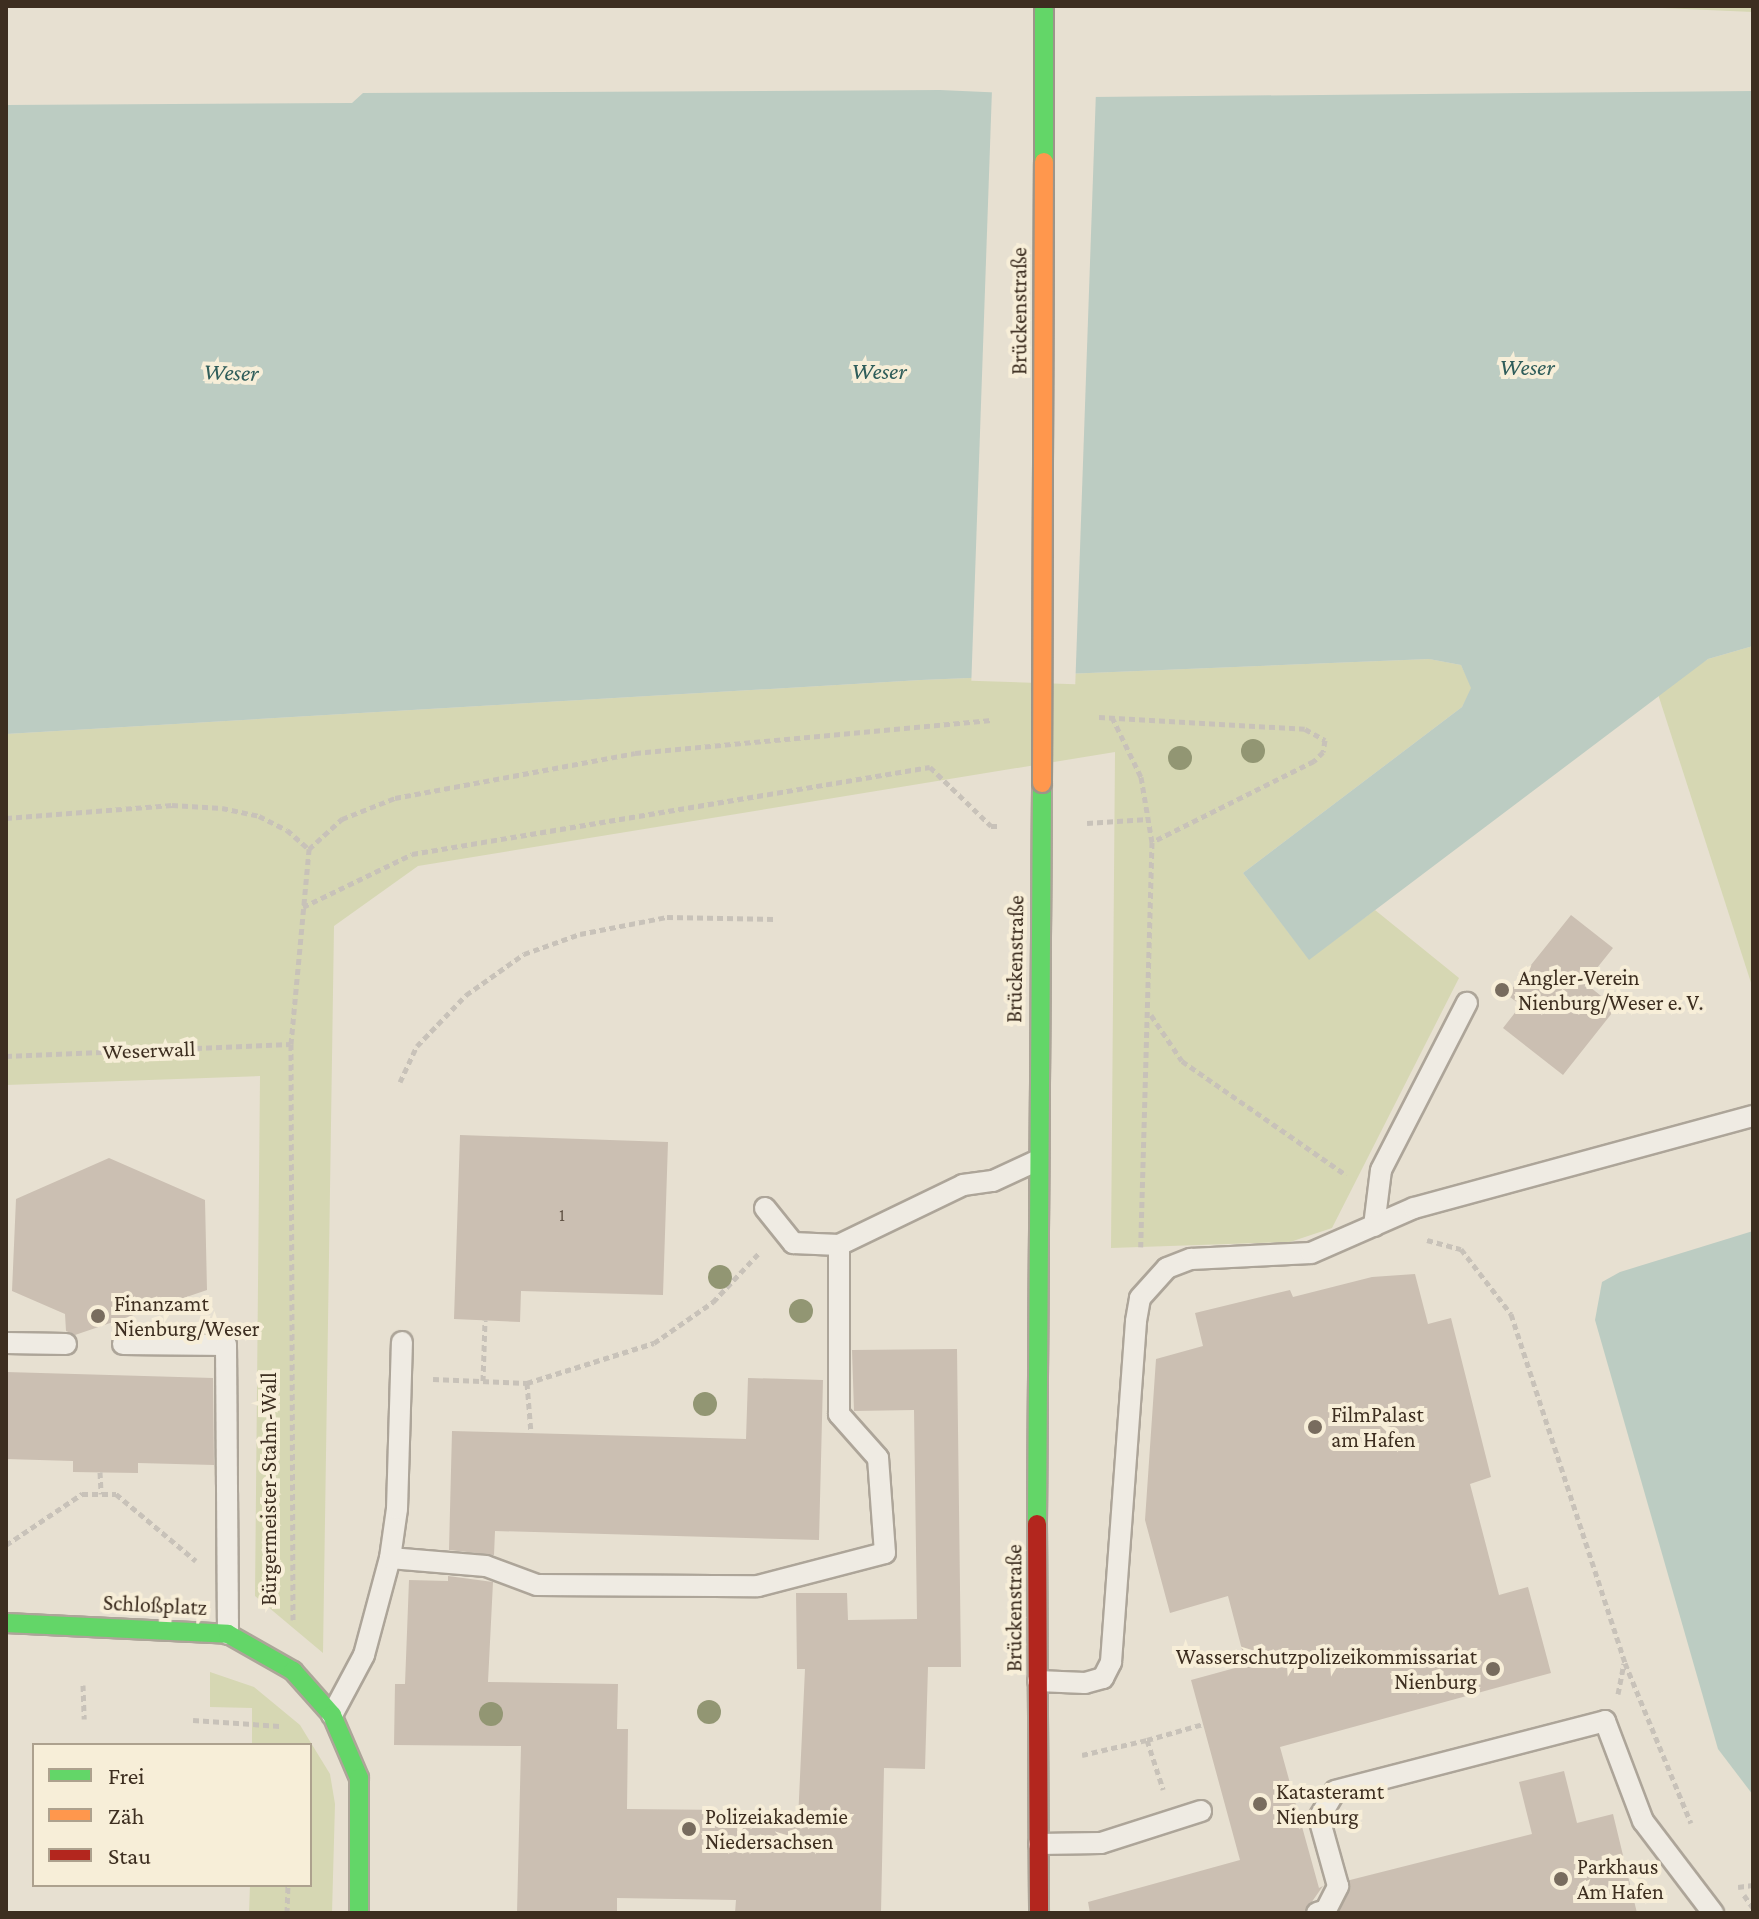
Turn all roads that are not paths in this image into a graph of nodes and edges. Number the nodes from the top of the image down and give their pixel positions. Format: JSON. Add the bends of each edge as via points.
{"nodes":[{"id":1,"x":1044,"y":9,"type":"edge"},
{"id":2,"x":1467,"y":1003,"type":"dead end"},
{"id":3,"x":1753,"y":1116,"type":"edge"},
{"id":4,"x":1036,"y":1161,"type":"junction"},
{"id":5,"x":765,"y":1208,"type":"dead end"},
{"id":6,"x":1374,"y":1226,"type":"junction"},
{"id":7,"x":839,"y":1245,"type":"junction"},
{"id":8,"x":402,"y":1342,"type":"dead end"},
{"id":9,"x":6,"y":1343,"type":"edge"},
{"id":10,"x":66,"y":1344,"type":"dead end"},
{"id":11,"x":123,"y":1344,"type":"dead end"},
{"id":12,"x":390,"y":1558,"type":"junction"},
{"id":13,"x":6,"y":1623,"type":"edge"},
{"id":14,"x":228,"y":1634,"type":"junction"},
{"id":15,"x":1038,"y":1681,"type":"junction"},
{"id":16,"x":332,"y":1715,"type":"junction"},
{"id":17,"x":1201,"y":1811,"type":"dead end"},
{"id":18,"x":1039,"y":1844,"type":"junction"},
{"id":19,"x":359,"y":1913,"type":"edge"},
{"id":20,"x":1039,"y":1913,"type":"edge"},
{"id":21,"x":1317,"y":1913,"type":"edge"},
{"id":22,"x":1713,"y":1913,"type":"edge"}],
"edges":[{"from":1,"to":4,"type":"street","name":"Brückenstraße","bridge":true},
{"from":2,"to":6,"type":"lane","via":[[1381,1170]]},
{"from":3,"to":6,"type":"lane","via":[[1414,1208]]},
{"from":4,"to":7,"type":"lane","via":[[993,1181],[963,1185]]},
{"from":4,"to":15,"type":"street","name":"Brückenstraße"},
{"from":5,"to":7,"type":"lane","via":[[793,1243]]},
{"from":6,"to":15,"type":"lane","via":[[1311,1253],[1191,1259],[1155,1278],[1140,1298],[1111,1662],[1103,1678],[1085,1683]]},
{"from":7,"to":12,"type":"lane","via":[[839,1414],[878,1458],[885,1553],[758,1586],[537,1585],[486,1566]]},
{"from":8,"to":12,"type":"lane","via":[[397,1509]]},
{"from":9,"to":10,"type":"lane"},
{"from":11,"to":14,"type":"lane","via":[[226,1345]]},
{"from":12,"to":16,"type":"lane","via":[[364,1655]]},
{"from":13,"to":14,"type":"street","name":"Schloßplatz"},
{"from":14,"to":16,"type":"street","name":"Schloßplatz","via":[[293,1671]]},
{"from":15,"to":18,"type":"street","name":"Brückenstraße"},
{"from":16,"to":19,"type":"street","via":[[359,1778]]},
{"from":17,"to":18,"type":"lane","via":[[1101,1843]]},
{"from":18,"to":20,"type":"street","name":"Brückenstraße"},
{"from":21,"to":22,"type":"lane","via":[[1326,1910],[1338,1886],[1319,1818],[1335,1791],[1605,1721],[1643,1821]]}]}
